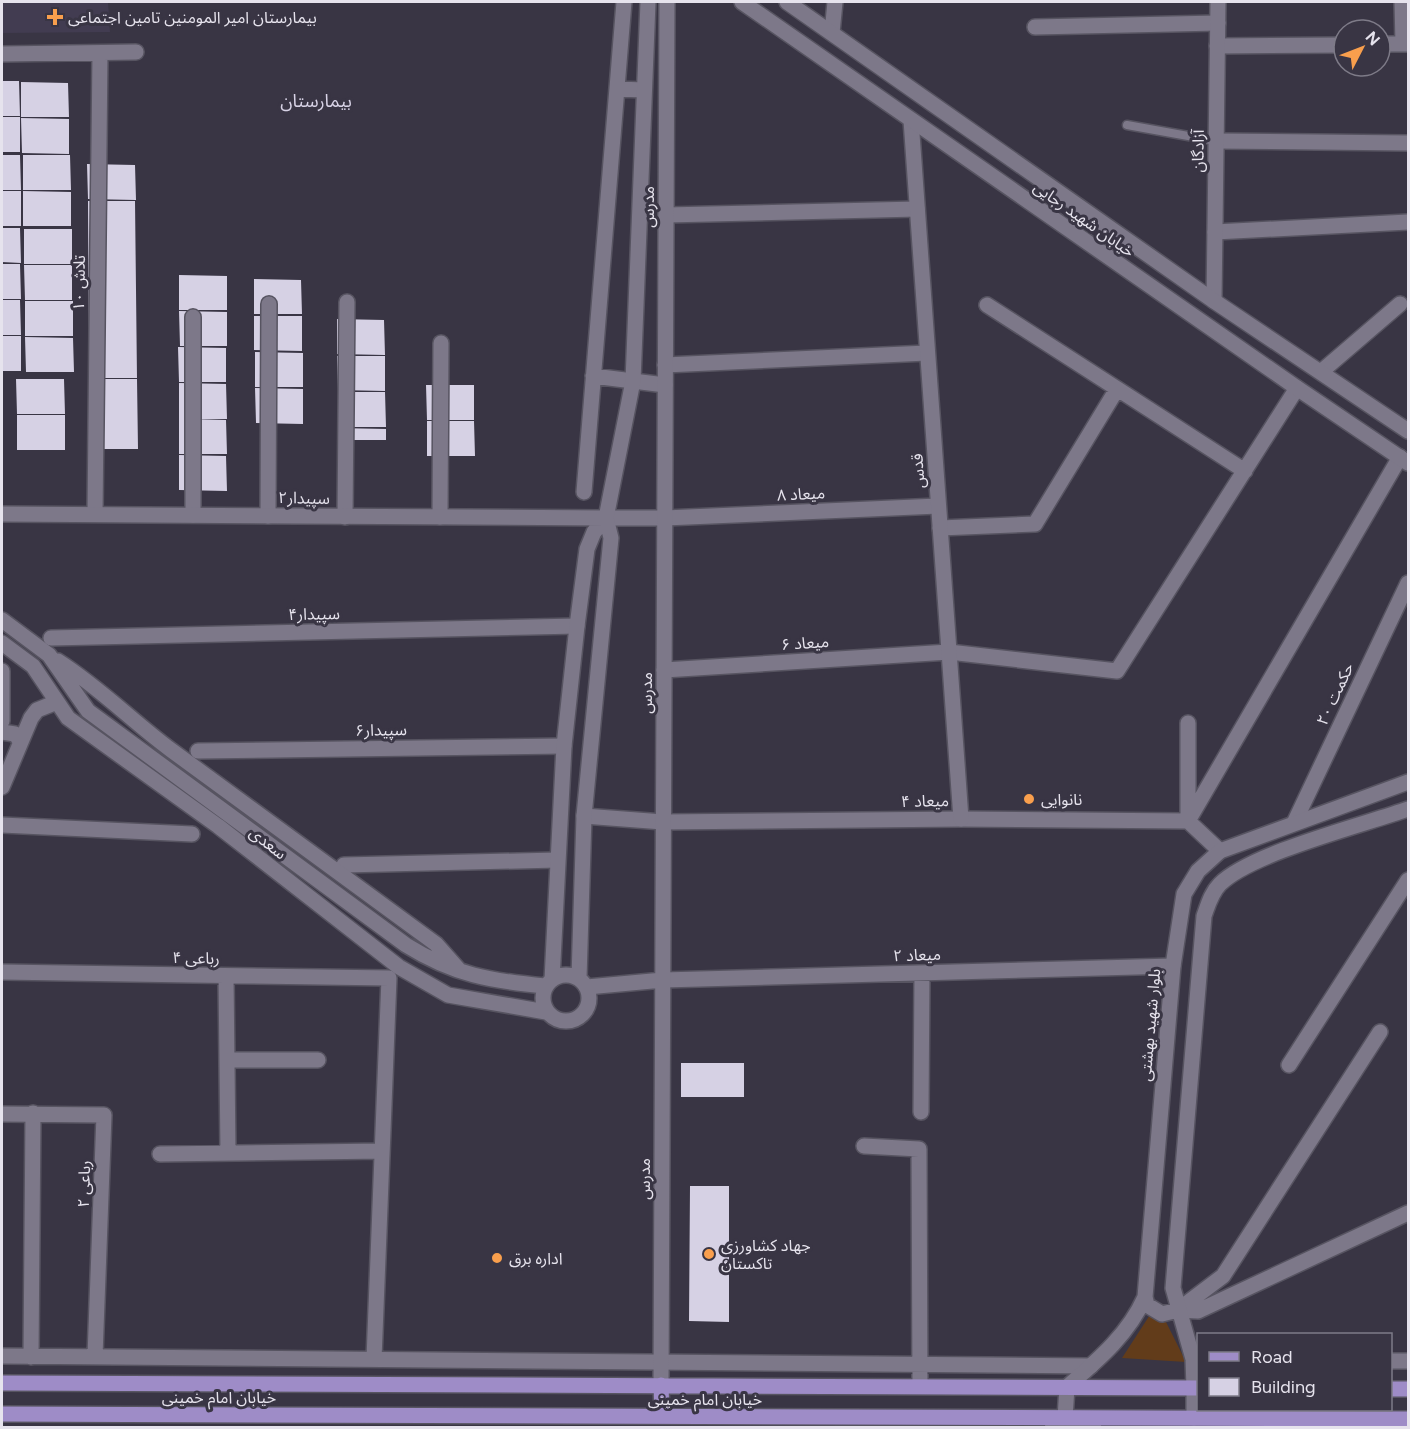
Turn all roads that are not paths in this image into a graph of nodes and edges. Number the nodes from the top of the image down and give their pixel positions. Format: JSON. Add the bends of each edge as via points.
{"nodes":[{"id":1,"x":624,"y":2,"type":"edge"},
{"id":2,"x":648,"y":2,"type":"edge"},
{"id":3,"x":667,"y":2,"type":"edge"},
{"id":4,"x":742,"y":2,"type":"edge"},
{"id":5,"x":787,"y":2,"type":"edge"},
{"id":6,"x":835,"y":2,"type":"edge"},
{"id":7,"x":1218,"y":2,"type":"edge"},
{"id":8,"x":1402,"y":2,"type":"edge"},
{"id":9,"x":1218,"y":23,"type":"junction"},
{"id":10,"x":1035,"y":27,"type":"dead end"},
{"id":11,"x":832,"y":33,"type":"junction"},
{"id":12,"x":1406,"y":44,"type":"edge"},
{"id":13,"x":1217,"y":45,"type":"junction"},
{"id":14,"x":1332,"y":45,"type":"edge"},
{"id":15,"x":136,"y":52,"type":"dead end"},
{"id":16,"x":99,"y":53,"type":"junction"},
{"id":17,"x":2,"y":54,"type":"edge"},
{"id":18,"x":617,"y":89,"type":"junction"},
{"id":19,"x":644,"y":90,"type":"junction"},
{"id":20,"x":666,"y":91,"type":"junction"},
{"id":21,"x":911,"y":120,"type":"junction"},
{"id":22,"x":1127,"y":125,"type":"dead end"},
{"id":23,"x":1216,"y":141,"type":"junction"},
{"id":24,"x":1408,"y":143,"type":"edge"},
{"id":25,"x":917,"y":209,"type":"junction"},
{"id":26,"x":666,"y":215,"type":"junction"},
{"id":27,"x":1408,"y":222,"type":"edge"},
{"id":28,"x":1215,"y":232,"type":"junction"},
{"id":29,"x":347,"y":302,"type":"dead end"},
{"id":30,"x":1214,"y":302,"type":"junction"},
{"id":31,"x":269,"y":304,"type":"dead end"},
{"id":32,"x":1400,"y":304,"type":"dead end"},
{"id":33,"x":987,"y":305,"type":"dead end"},
{"id":34,"x":194,"y":317,"type":"dead end"},
{"id":35,"x":1199,"y":321,"type":"junction"},
{"id":36,"x":441,"y":343,"type":"dead end"},
{"id":37,"x":927,"y":352,"type":"junction"},
{"id":38,"x":665,"y":365,"type":"junction"},
{"id":39,"x":1322,"y":372,"type":"junction"},
{"id":40,"x":593,"y":376,"type":"junction"},
{"id":41,"x":633,"y":381,"type":"junction"},
{"id":42,"x":665,"y":385,"type":"junction"},
{"id":43,"x":1117,"y":388,"type":"junction"},
{"id":44,"x":1297,"y":388,"type":"junction"},
{"id":45,"x":1408,"y":431,"type":"edge"},
{"id":46,"x":1404,"y":460,"type":"edge"},
{"id":47,"x":1245,"y":471,"type":"junction"},
{"id":48,"x":584,"y":492,"type":"dead end"},
{"id":49,"x":938,"y":506,"type":"junction"},
{"id":50,"x":2,"y":514,"type":"edge"},
{"id":51,"x":95,"y":514,"type":"junction"},
{"id":52,"x":193,"y":515,"type":"junction"},
{"id":53,"x":268,"y":516,"type":"junction"},
{"id":54,"x":345,"y":517,"type":"junction"},
{"id":55,"x":440,"y":517,"type":"junction"},
{"id":56,"x":665,"y":518,"type":"junction"},
{"id":57,"x":606,"y":519,"type":"junction"},
{"id":58,"x":940,"y":528,"type":"junction"},
{"id":59,"x":1408,"y":582,"type":"edge"},
{"id":60,"x":2,"y":620,"type":"edge"},
{"id":61,"x":578,"y":626,"type":"junction"},
{"id":62,"x":51,"y":638,"type":"dead end"},
{"id":63,"x":2,"y":643,"type":"edge"},
{"id":64,"x":949,"y":652,"type":"junction"},
{"id":65,"x":49,"y":655,"type":"junction"},
{"id":66,"x":664,"y":670,"type":"junction"},
{"id":67,"x":2,"y":676,"type":"edge"},
{"id":68,"x":57,"y":702,"type":"junction"},
{"id":69,"x":2,"y":715,"type":"edge"},
{"id":70,"x":31,"y":718,"type":"junction"},
{"id":71,"x":1188,"y":723,"type":"dead end"},
{"id":72,"x":2,"y":732,"type":"edge"},
{"id":73,"x":20,"y":741,"type":"junction"},
{"id":74,"x":564,"y":746,"type":"junction"},
{"id":75,"x":198,"y":751,"type":"dead end"},
{"id":76,"x":1408,"y":782,"type":"edge"},
{"id":77,"x":2,"y":787,"type":"edge"},
{"id":78,"x":1408,"y":810,"type":"edge"},
{"id":79,"x":584,"y":816,"type":"junction"},
{"id":80,"x":961,"y":819,"type":"junction"},
{"id":81,"x":1188,"y":821,"type":"junction"},
{"id":82,"x":1296,"y":821,"type":"junction"},
{"id":83,"x":663,"y":822,"type":"junction"},
{"id":84,"x":2,"y":825,"type":"edge"},
{"id":85,"x":192,"y":834,"type":"dead end"},
{"id":86,"x":1220,"y":851,"type":"junction"},
{"id":87,"x":556,"y":860,"type":"junction"},
{"id":88,"x":344,"y":865,"type":"dead end"},
{"id":89,"x":1408,"y":880,"type":"edge"},
{"id":90,"x":1173,"y":966,"type":"junction"},
{"id":91,"x":2,"y":972,"type":"edge"},
{"id":92,"x":922,"y":973,"type":"junction"},
{"id":93,"x":463,"y":974,"type":"junction"},
{"id":94,"x":226,"y":976,"type":"junction"},
{"id":95,"x":663,"y":980,"type":"junction"},
{"id":96,"x":548,"y":983,"type":"junction"},
{"id":97,"x":583,"y":983,"type":"junction"},
{"id":98,"x":546,"y":1012,"type":"junction"},
{"id":99,"x":1380,"y":1032,"type":"dead end"},
{"id":100,"x":227,"y":1060,"type":"junction"},
{"id":101,"x":318,"y":1060,"type":"dead end"},
{"id":102,"x":1288,"y":1065,"type":"dead end"},
{"id":103,"x":921,"y":1112,"type":"dead end"},
{"id":104,"x":33,"y":1113,"type":"junction"},
{"id":105,"x":2,"y":1114,"type":"edge"},
{"id":106,"x":864,"y":1146,"type":"dead end"},
{"id":107,"x":382,"y":1151,"type":"junction"},
{"id":108,"x":160,"y":1154,"type":"dead end"},
{"id":109,"x":228,"y":1154,"type":"junction"},
{"id":110,"x":1408,"y":1213,"type":"edge"},
{"id":111,"x":1145,"y":1297,"type":"junction"},
{"id":112,"x":1178,"y":1310,"type":"junction"},
{"id":113,"x":2,"y":1356,"type":"edge"},
{"id":114,"x":95,"y":1356,"type":"junction"},
{"id":115,"x":31,"y":1358,"type":"junction"},
{"id":116,"x":374,"y":1359,"type":"junction"},
{"id":117,"x":661,"y":1361,"type":"junction"},
{"id":118,"x":1392,"y":1361,"type":"edge"},
{"id":119,"x":1408,"y":1361,"type":"edge"},
{"id":120,"x":758,"y":1362,"type":"junction"},
{"id":121,"x":919,"y":1364,"type":"junction"},
{"id":122,"x":1091,"y":1366,"type":"junction"},
{"id":123,"x":2,"y":1383,"type":"edge"},
{"id":124,"x":661,"y":1385,"type":"junction"},
{"id":125,"x":757,"y":1386,"type":"junction"},
{"id":126,"x":920,"y":1386,"type":"junction"},
{"id":127,"x":1067,"y":1387,"type":"junction"},
{"id":128,"x":1197,"y":1387,"type":"edge"},
{"id":129,"x":1392,"y":1389,"type":"edge"},
{"id":130,"x":1408,"y":1389,"type":"edge"},
{"id":131,"x":2,"y":1414,"type":"edge"},
{"id":132,"x":662,"y":1416,"type":"junction"},
{"id":133,"x":1194,"y":1418,"type":"junction"},
{"id":134,"x":1408,"y":1419,"type":"edge"},
{"id":135,"x":1064,"y":1423,"type":"edge"},
{"id":136,"x":1052,"y":1428,"type":"edge"},
{"id":137,"x":1094,"y":1428,"type":"edge"}],
"edges":[{"from":1,"to":18,"type":"street"},
{"from":2,"to":19,"type":"street","name":"مدرس"},
{"from":3,"to":20,"type":"street","name":"مدرس"},
{"from":4,"to":21,"type":"street","name":"خیابان شهید رجایی"},
{"from":5,"to":11,"type":"street","name":"خیابان شهید رجایی"},
{"from":6,"to":11,"type":"street"},
{"from":7,"to":9,"type":"street","name":"آزادگان"},
{"from":8,"to":12,"type":"street"},
{"from":9,"to":10,"type":"street"},
{"from":9,"to":13,"type":"street","name":"آزادگان"},
{"from":11,"to":30,"type":"street","name":"خیابان شهید رجایی"},
{"from":13,"to":14,"type":"street"},
{"from":13,"to":23,"type":"street","name":"آزادگان"},
{"from":15,"to":16,"type":"street"},
{"from":16,"to":17,"type":"street"},
{"from":16,"to":51,"type":"street","name":"تلاش ۱۰"},
{"from":18,"to":19,"type":"street"},
{"from":18,"to":40,"type":"street"},
{"from":19,"to":20,"type":"street"},
{"from":19,"to":41,"type":"street","name":"مدرس"},
{"from":20,"to":26,"type":"street","name":"مدرس"},
{"from":21,"to":25,"type":"street","name":"قدس"},
{"from":21,"to":35,"type":"street","name":"خیابان شهید رجایی"},
{"from":22,"to":23,"type":"lane"},
{"from":23,"to":24,"type":"street"},
{"from":23,"to":28,"type":"street","name":"آزادگان"},
{"from":25,"to":26,"type":"street"},
{"from":25,"to":37,"type":"street","name":"قدس"},
{"from":26,"to":38,"type":"street","name":"مدرس"},
{"from":27,"to":28,"type":"street"},
{"from":28,"to":30,"type":"street","name":"آزادگان"},
{"from":29,"to":54,"type":"street"},
{"from":30,"to":35,"type":"street"},
{"from":30,"to":39,"type":"street","name":"خیابان شهید رجایی"},
{"from":31,"to":53,"type":"street"},
{"from":32,"to":39,"type":"street"},
{"from":33,"to":43,"type":"street"},
{"from":34,"to":52,"type":"street"},
{"from":35,"to":44,"type":"street","name":"خیابان شهید رجایی"},
{"from":36,"to":55,"type":"street"},
{"from":37,"to":38,"type":"street"},
{"from":37,"to":49,"type":"street","name":"قدس"},
{"from":38,"to":42,"type":"street","name":"مدرس"},
{"from":39,"to":45,"type":"street","name":"خیابان شهید رجایی"},
{"from":40,"to":41,"type":"street"},
{"from":40,"to":48,"type":"street"},
{"from":41,"to":42,"type":"street"},
{"from":41,"to":57,"type":"street","name":"مدرس"},
{"from":42,"to":56,"type":"street","name":"مدرس"},
{"from":43,"to":47,"type":"street"},
{"from":43,"to":58,"type":"street","via":[[1035,524]]},
{"from":44,"to":46,"type":"street","name":"خیابان شهید رجایی"},
{"from":44,"to":47,"type":"street"},
{"from":46,"to":81,"type":"street"},
{"from":47,"to":64,"type":"street","name":"میعاد ۶","via":[[1117,671]]},
{"from":49,"to":56,"type":"street","name":"میعاد ۸"},
{"from":49,"to":58,"type":"street","name":"قدس"},
{"from":50,"to":51,"type":"street","name":"سپیدار۲"},
{"from":51,"to":52,"type":"street","name":"سپیدار۲"},
{"from":52,"to":53,"type":"street","name":"سپیدار۲"},
{"from":53,"to":54,"type":"street","name":"سپیدار۲"},
{"from":54,"to":55,"type":"street","name":"سپیدار۲"},
{"from":55,"to":57,"type":"street","name":"سپیدار۲"},
{"from":56,"to":57,"type":"street","name":"میعاد ۸"},
{"from":56,"to":66,"type":"street","name":"مدرس"},
{"from":57,"to":61,"type":"street","via":[[594,532],[587,549]]},
{"from":57,"to":79,"type":"street","via":[[611,538]]},
{"from":58,"to":64,"type":"street","name":"قدس"},
{"from":59,"to":82,"type":"street","name":"حکمت ۲۰"},
{"from":60,"to":65,"type":"street","name":"سعدی"},
{"from":61,"to":62,"type":"street","name":"سپیدار۴"},
{"from":61,"to":74,"type":"street"},
{"from":63,"to":68,"type":"street","name":"سعدی","via":[[33,666]]},
{"from":64,"to":66,"type":"street","name":"میعاد ۶"},
{"from":64,"to":80,"type":"street","name":"قدس"},
{"from":65,"to":93,"type":"street","name":"سعدی","via":[[88,680],[133,722],[436,944]]},
{"from":65,"to":93,"type":"street","name":"سعدی","via":[[88,711],[406,945]]},
{"from":66,"to":83,"type":"street","name":"مدرس"},
{"from":67,"to":69,"type":"street"},
{"from":68,"to":70,"type":"street","via":[[37,710]]},
{"from":68,"to":98,"type":"street","name":"سعدی","via":[[68,718],[218,826],[407,972],[448,995]]},
{"from":69,"to":70,"type":"street"},
{"from":70,"to":73,"type":"street"},
{"from":71,"to":81,"type":"street"},
{"from":72,"to":73,"type":"street","via":[[15,734]]},
{"from":73,"to":77,"type":"street"},
{"from":74,"to":75,"type":"street","name":"سپیدار۶"},
{"from":74,"to":87,"type":"street"},
{"from":76,"to":82,"type":"street","name":"بلوار شهید بهشتی"},
{"from":78,"to":112,"type":"street","via":[[1273,855],[1235,872],[1222,881],[1210,898],[1204,916],[1173,1288]]},
{"from":79,"to":83,"type":"street","name":"میعاد ۴"},
{"from":79,"to":97,"type":"street"},
{"from":80,"to":81,"type":"street","name":"میعاد ۴"},
{"from":80,"to":83,"type":"street","name":"میعاد ۴"},
{"from":81,"to":86,"type":"street"},
{"from":82,"to":86,"type":"street","name":"بلوار شهید بهشتی"},
{"from":83,"to":95,"type":"street","name":"مدرس"},
{"from":84,"to":85,"type":"street"},
{"from":86,"to":90,"type":"street","name":"بلوار شهید بهشتی","via":[[1198,871],[1184,894]]},
{"from":87,"to":88,"type":"street"},
{"from":87,"to":96,"type":"street"},
{"from":89,"to":102,"type":"street"},
{"from":90,"to":92,"type":"street","name":"میعاد ۲"},
{"from":90,"to":111,"type":"street","name":"بلوار شهید بهشتی"},
{"from":91,"to":94,"type":"street","name":"رباعی ۴"},
{"from":92,"to":95,"type":"street","name":"میعاد ۲"},
{"from":92,"to":103,"type":"street"},
{"from":93,"to":96,"type":"street","name":"سعدی","via":[[492,981]]},
{"from":94,"to":100,"type":"street"},
{"from":94,"to":107,"type":"street","name":"رباعی ۴","via":[[389,978]]},
{"from":95,"to":97,"type":"street"},
{"from":95,"to":117,"type":"street","name":"مدرس"},
{"from":96,"to":97,"type":"street","via":[[567,974]]},
{"from":96,"to":98,"type":"street","via":[[542,998]]},
{"from":97,"to":98,"type":"street","via":[[590,1002],[584,1015],[572,1022],[557,1021]]},
{"from":99,"to":112,"type":"street","via":[[1223,1276]]},
{"from":100,"to":101,"type":"street"},
{"from":100,"to":109,"type":"street"},
{"from":104,"to":105,"type":"street","name":"رباعی ۲"},
{"from":104,"to":114,"type":"street","name":"رباعی ۲","via":[[104,1115]]},
{"from":104,"to":115,"type":"street"},
{"from":106,"to":121,"type":"street","via":[[920,1149]]},
{"from":107,"to":109,"type":"street"},
{"from":107,"to":116,"type":"street"},
{"from":108,"to":109,"type":"street"},
{"from":110,"to":112,"type":"street","via":[[1198,1311]]},
{"from":111,"to":112,"type":"street","via":[[1147,1305],[1162,1314]]},
{"from":111,"to":122,"type":"street","name":"بلوار شهید بهشتی","via":[[1114,1346]]},
{"from":112,"to":128,"type":"street"},
{"from":113,"to":115,"type":"street"},
{"from":114,"to":115,"type":"street"},
{"from":114,"to":116,"type":"street"},
{"from":116,"to":117,"type":"street"},
{"from":117,"to":120,"type":"street"},
{"from":117,"to":124,"type":"street","name":"مدرس"},
{"from":118,"to":119,"type":"street"},
{"from":120,"to":121,"type":"street"},
{"from":120,"to":125,"type":"street"},
{"from":121,"to":122,"type":"street"},
{"from":121,"to":126,"type":"street"},
{"from":122,"to":127,"type":"street","name":"بلوار شهید بهشتی"},
{"from":123,"to":124,"type":"main road","name":"خیابان امام خمینی"},
{"from":124,"to":125,"type":"main road","name":"خیابان امام خمینی"},
{"from":124,"to":132,"type":"main road"},
{"from":125,"to":126,"type":"main road","name":"خیابان امام خمینی"},
{"from":126,"to":127,"type":"main road","name":"خیابان امام خمینی"},
{"from":127,"to":128,"type":"main road","name":"خیابان امام خمینی"},
{"from":127,"to":135,"type":"street"},
{"from":128,"to":133,"type":"street"},
{"from":129,"to":130,"type":"main road"},
{"from":131,"to":132,"type":"main road","name":"خیابان امام خمینی"},
{"from":132,"to":135,"type":"main road","name":"خیابان امام خمینی"},
{"from":133,"to":134,"type":"main road","name":"خیابان امام خمینی"},
{"from":133,"to":135,"type":"main road","name":"خیابان امام خمینی"},
{"from":135,"to":136,"type":"street"},
{"from":135,"to":137,"type":"street"}]}
